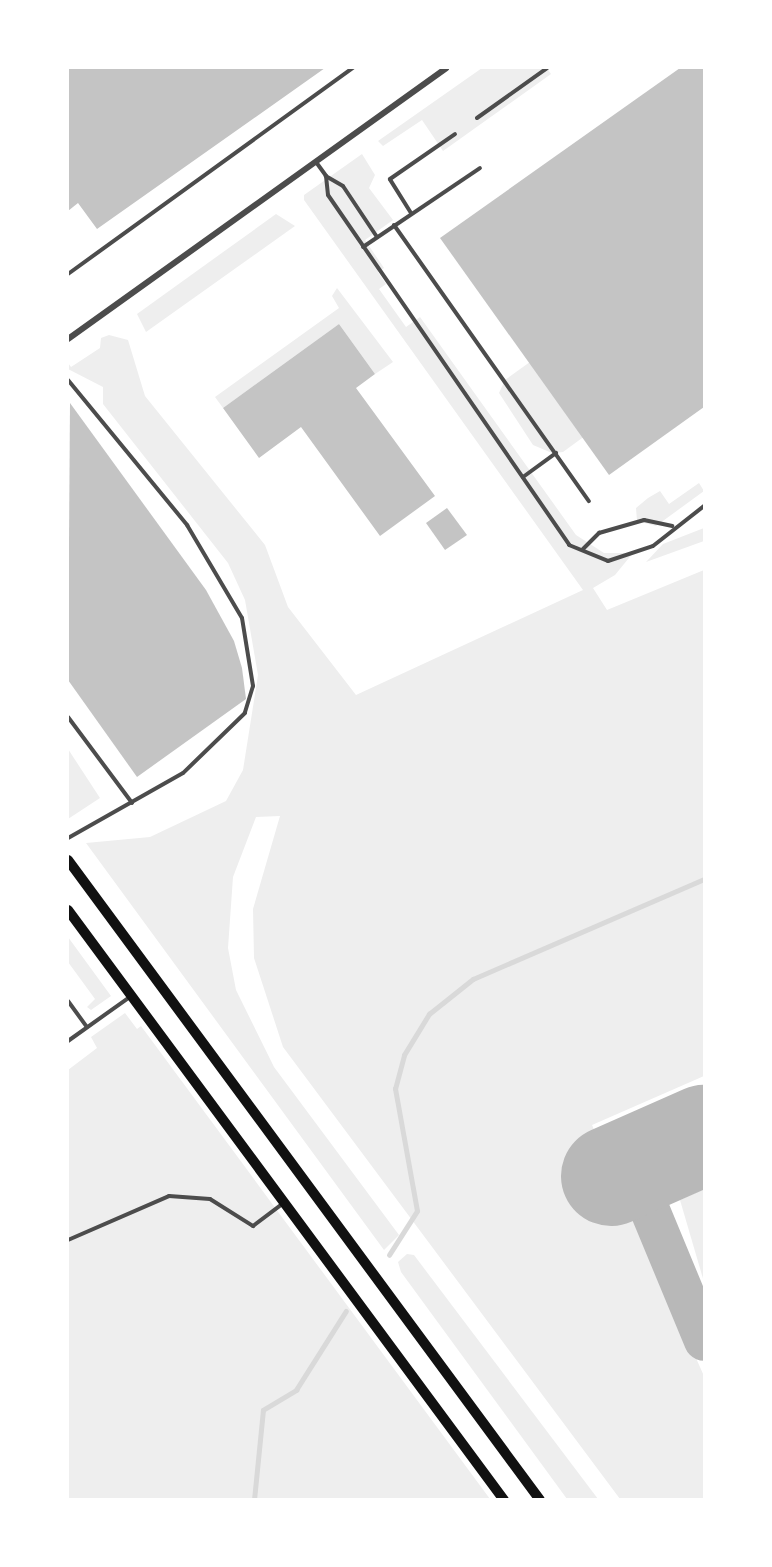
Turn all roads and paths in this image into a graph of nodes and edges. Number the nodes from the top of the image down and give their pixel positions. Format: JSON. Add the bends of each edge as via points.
{"nodes":[{"id":1,"x":353,"y":68,"type":"edge"},
{"id":2,"x":446,"y":68,"type":"edge"},
{"id":3,"x":547,"y":68,"type":"edge"},
{"id":4,"x":477,"y":118,"type":"dead end"},
{"id":5,"x":455,"y":134,"type":"dead end"},
{"id":6,"x":315,"y":161,"type":"junction"},
{"id":7,"x":480,"y":168,"type":"dead end"},
{"id":8,"x":326,"y":176,"type":"junction"},
{"id":9,"x":411,"y":213,"type":"junction"},
{"id":10,"x":394,"y":225,"type":"junction"},
{"id":11,"x":377,"y":237,"type":"junction"},
{"id":12,"x":363,"y":247,"type":"junction"},
{"id":13,"x":68,"y":274,"type":"edge"},
{"id":14,"x":68,"y":339,"type":"edge"},
{"id":15,"x":68,"y":380,"type":"edge"},
{"id":16,"x":556,"y":453,"type":"junction"},
{"id":17,"x":522,"y":477,"type":"junction"},
{"id":18,"x":590,"y":501,"type":"dead end"},
{"id":19,"x":705,"y":506,"type":"edge"},
{"id":20,"x":673,"y":526,"type":"junction"},
{"id":21,"x":583,"y":549,"type":"junction"},
{"id":22,"x":68,"y":717,"type":"edge"},
{"id":23,"x":132,"y":803,"type":"junction"},
{"id":24,"x":68,"y":838,"type":"edge"},
{"id":25,"x":68,"y":860,"type":"edge"},
{"id":26,"x":68,"y":910,"type":"edge"},
{"id":27,"x":131,"y":996,"type":"junction"},
{"id":28,"x":68,"y":1001,"type":"edge"},
{"id":29,"x":87,"y":1027,"type":"junction"},
{"id":30,"x":68,"y":1041,"type":"edge"},
{"id":31,"x":286,"y":1201,"type":"junction"},
{"id":32,"x":68,"y":1240,"type":"edge"},
{"id":33,"x":504,"y":1500,"type":"edge"},
{"id":34,"x":540,"y":1500,"type":"edge"}],
"edges":[{"from":1,"to":13,"type":"lane"},
{"from":2,"to":6,"type":"street"},
{"from":3,"to":4,"type":"lane"},
{"from":5,"to":9,"type":"lane","via":[[390,179]]},
{"from":6,"to":8,"type":"lane"},
{"from":6,"to":14,"type":"street"},
{"from":7,"to":9,"type":"lane"},
{"from":8,"to":11,"type":"lane","via":[[343,186]]},
{"from":8,"to":12,"type":"lane","via":[[328,195]]},
{"from":9,"to":10,"type":"lane"},
{"from":10,"to":11,"type":"lane"},
{"from":10,"to":16,"type":"lane"},
{"from":11,"to":12,"type":"lane"},
{"from":12,"to":17,"type":"lane"},
{"from":15,"to":23,"type":"lane","via":[[187,525],[242,618],[253,686],[245,713],[221,741],[183,773]]},
{"from":16,"to":17,"type":"lane"},
{"from":16,"to":18,"type":"lane"},
{"from":17,"to":21,"type":"lane","via":[[569,545]]},
{"from":19,"to":20,"type":"lane"},
{"from":20,"to":21,"type":"lane","via":[[644,520],[599,533]]},
{"from":20,"to":21,"type":"lane","via":[[653,546],[608,561]]},
{"from":22,"to":23,"type":"lane"},
{"from":23,"to":24,"type":"lane"},
{"from":25,"to":34,"type":"main road"},
{"from":26,"to":27,"type":"main road"},
{"from":27,"to":29,"type":"lane"},
{"from":27,"to":31,"type":"main road"},
{"from":28,"to":29,"type":"lane"},
{"from":29,"to":30,"type":"lane"},
{"from":31,"to":32,"type":"lane","via":[[253,1226],[210,1199],[169,1196]]},
{"from":31,"to":33,"type":"main road"}]}
